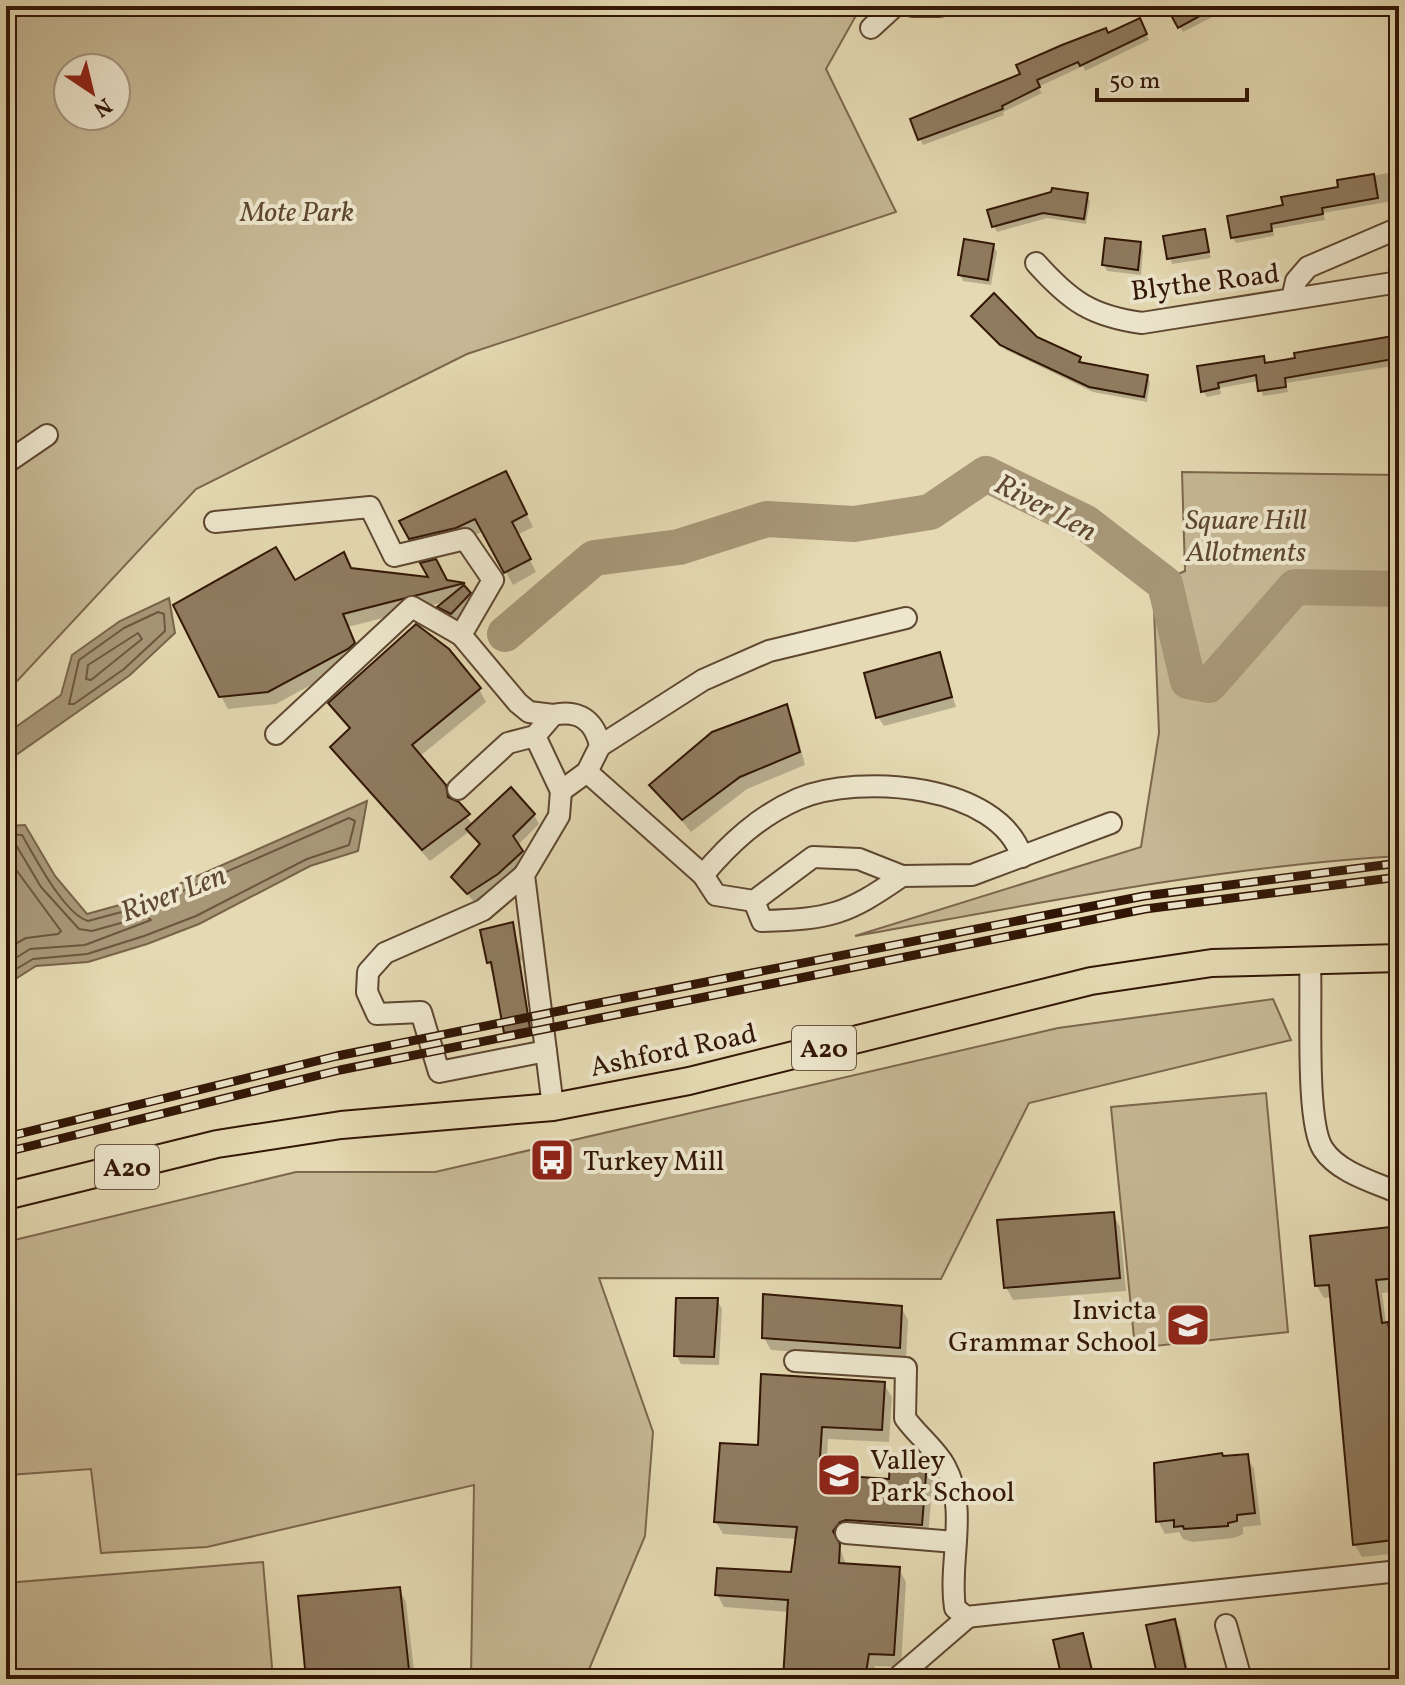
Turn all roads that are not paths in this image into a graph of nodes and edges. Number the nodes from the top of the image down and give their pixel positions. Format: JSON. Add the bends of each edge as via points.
{"nodes":[{"id":1,"x":895,"y":6,"type":"edge"},
{"id":2,"x":913,"y":6,"type":"edge"},
{"id":3,"x":939,"y":6,"type":"edge"},
{"id":4,"x":871,"y":28,"type":"dead end"},
{"id":5,"x":1399,"y":228,"type":"edge"},
{"id":6,"x":1036,"y":263,"type":"dead end"},
{"id":7,"x":1399,"y":282,"type":"edge"},
{"id":8,"x":1292,"y":299,"type":"junction"},
{"id":9,"x":47,"y":435,"type":"dead end"},
{"id":10,"x":6,"y":463,"type":"edge"},
{"id":11,"x":215,"y":522,"type":"dead end"},
{"id":12,"x":906,"y":618,"type":"dead end"},
{"id":13,"x":461,"y":635,"type":"junction"},
{"id":14,"x":553,"y":715,"type":"junction"},
{"id":15,"x":276,"y":734,"type":"dead end"},
{"id":16,"x":535,"y":736,"type":"junction"},
{"id":17,"x":600,"y":746,"type":"junction"},
{"id":18,"x":587,"y":772,"type":"junction"},
{"id":19,"x":458,"y":789,"type":"dead end"},
{"id":20,"x":561,"y":791,"type":"junction"},
{"id":21,"x":1111,"y":823,"type":"dead end"},
{"id":22,"x":1022,"y":857,"type":"junction"},
{"id":23,"x":524,"y":875,"type":"junction"},
{"id":24,"x":703,"y":875,"type":"junction"},
{"id":25,"x":902,"y":876,"type":"junction"},
{"id":26,"x":754,"y":901,"type":"junction"},
{"id":27,"x":1399,"y":958,"type":"edge"},
{"id":28,"x":1310,"y":963,"type":"junction"},
{"id":29,"x":546,"y":1051,"type":"junction"},
{"id":30,"x":553,"y":1107,"type":"junction"},
{"id":31,"x":1399,"y":1190,"type":"edge"},
{"id":32,"x":6,"y":1196,"type":"edge"},
{"id":33,"x":795,"y":1361,"type":"dead end"},
{"id":34,"x":846,"y":1533,"type":"dead end"},
{"id":35,"x":955,"y":1542,"type":"junction"},
{"id":36,"x":1399,"y":1571,"type":"edge"},
{"id":37,"x":968,"y":1617,"type":"junction"},
{"id":38,"x":1226,"y":1625,"type":"dead end"},
{"id":39,"x":896,"y":1679,"type":"edge"},
{"id":40,"x":1241,"y":1679,"type":"edge"}],
"edges":[{"from":1,"to":4,"type":"street"},
{"from":2,"to":3,"type":"street"},
{"from":5,"to":8,"type":"street","via":[[1308,267],[1296,281]]},
{"from":6,"to":8,"type":"street","name":"Blythe Road","via":[[1065,295],[1113,319],[1142,323]]},
{"from":7,"to":8,"type":"street","name":"Blythe Road"},
{"from":9,"to":10,"type":"street"},
{"from":11,"to":13,"type":"street","via":[[370,507],[394,556],[465,539],[493,580]]},
{"from":12,"to":17,"type":"street","via":[[769,651],[703,680]]},
{"from":13,"to":14,"type":"street","via":[[518,703],[529,712]]},
{"from":13,"to":15,"type":"street","via":[[412,607]]},
{"from":14,"to":16,"type":"street"},
{"from":14,"to":17,"type":"street","via":[[577,714],[587,720]]},
{"from":16,"to":19,"type":"street","via":[[508,743]]},
{"from":16,"to":20,"type":"street"},
{"from":17,"to":18,"type":"street"},
{"from":18,"to":20,"type":"street"},
{"from":18,"to":24,"type":"street"},
{"from":20,"to":23,"type":"street","via":[[559,816]]},
{"from":21,"to":22,"type":"street"},
{"from":22,"to":24,"type":"street","via":[[1015,836],[972,803],[907,788],[856,787],[799,799],[739,834]]},
{"from":22,"to":25,"type":"street","via":[[972,875]]},
{"from":23,"to":29,"type":"street"},
{"from":23,"to":29,"type":"street","via":[[483,910],[385,953],[368,972],[367,992],[377,1014],[421,1012],[439,1072]]},
{"from":24,"to":26,"type":"street","via":[[716,895]]},
{"from":25,"to":26,"type":"street","via":[[859,859],[813,857]]},
{"from":25,"to":26,"type":"street","via":[[837,915],[762,921]]},
{"from":27,"to":28,"type":"main road","name":"Ashford Road","number":"A20"},
{"from":28,"to":30,"type":"main road","name":"Ashford Road","number":"A20","via":[[1212,963],[1091,981],[689,1081]]},
{"from":28,"to":31,"type":"street","via":[[1314,1125],[1323,1150],[1354,1174]]},
{"from":29,"to":30,"type":"street"},
{"from":30,"to":32,"type":"main road","name":"Ashford Road","number":"A20","via":[[341,1125],[217,1144]]},
{"from":33,"to":35,"type":"street","via":[[906,1368],[905,1418],[939,1456],[954,1487]]},
{"from":34,"to":35,"type":"street"},
{"from":35,"to":37,"type":"street","via":[[955,1608]]},
{"from":36,"to":37,"type":"street"},
{"from":37,"to":39,"type":"street"},
{"from":38,"to":40,"type":"street"}]}
